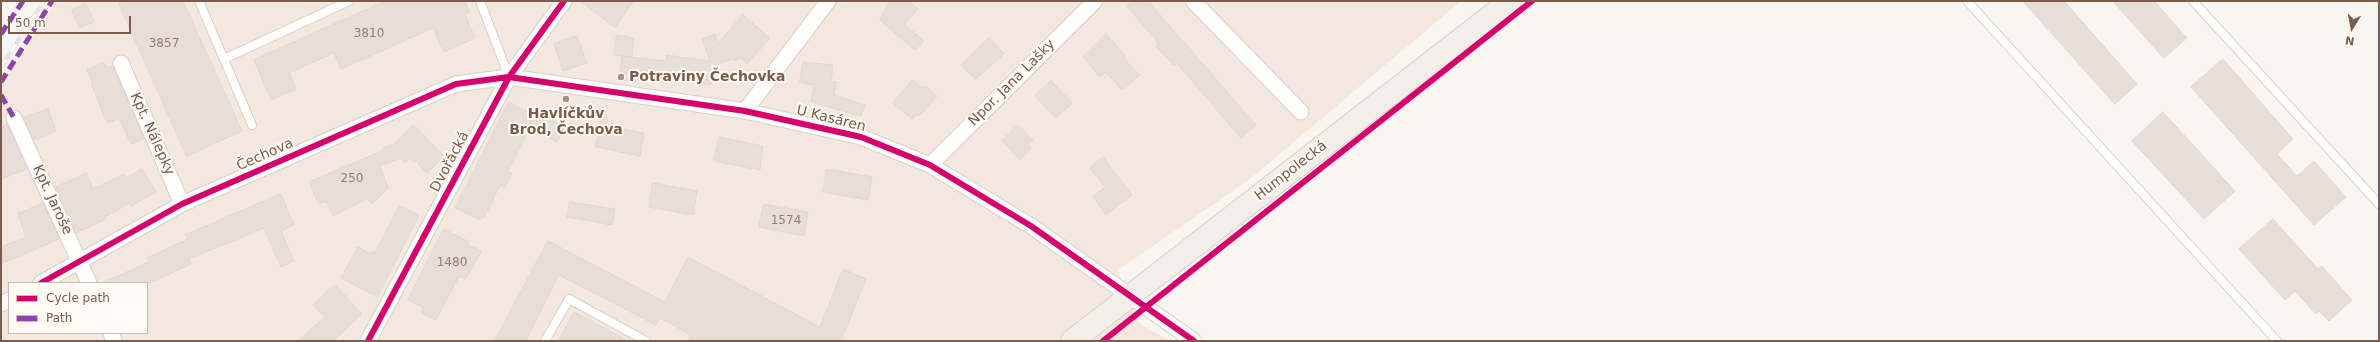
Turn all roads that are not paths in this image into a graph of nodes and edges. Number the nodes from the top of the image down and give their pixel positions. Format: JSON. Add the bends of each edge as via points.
{"nodes":[{"id":1,"x":199,"y":1,"type":"edge"},
{"id":2,"x":349,"y":1,"type":"edge"},
{"id":3,"x":480,"y":1,"type":"edge"},
{"id":4,"x":564,"y":1,"type":"edge"},
{"id":5,"x":1095,"y":1,"type":"edge"},
{"id":6,"x":1193,"y":1,"type":"edge"},
{"id":7,"x":1510,"y":1,"type":"edge"},
{"id":8,"x":1967,"y":1,"type":"edge"},
{"id":9,"x":2193,"y":1,"type":"edge"},
{"id":10,"x":825,"y":2,"type":"edge"},
{"id":11,"x":224,"y":59,"type":"junction"},
{"id":12,"x":121,"y":63,"type":"dead end"},
{"id":13,"x":509,"y":77,"type":"junction"},
{"id":14,"x":745,"y":111,"type":"junction"},
{"id":15,"x":1301,"y":112,"type":"dead end"},
{"id":16,"x":14,"y":118,"type":"dead end"},
{"id":17,"x":252,"y":125,"type":"dead end"},
{"id":18,"x":930,"y":165,"type":"junction"},
{"id":19,"x":182,"y":204,"type":"junction"},
{"id":20,"x":2379,"y":204,"type":"edge"},
{"id":21,"x":80,"y":262,"type":"junction"},
{"id":22,"x":43,"y":282,"type":"edge"},
{"id":23,"x":89,"y":282,"type":"edge"},
{"id":24,"x":1130,"y":296,"type":"junction"},
{"id":25,"x":368,"y":341,"type":"edge"},
{"id":26,"x":545,"y":341,"type":"edge"},
{"id":27,"x":646,"y":341,"type":"edge"},
{"id":28,"x":1072,"y":341,"type":"edge"},
{"id":29,"x":1194,"y":341,"type":"edge"},
{"id":30,"x":2277,"y":341,"type":"edge"}],
"edges":[{"from":1,"to":11,"type":"lane"},
{"from":2,"to":11,"type":"lane"},
{"from":3,"to":13,"type":"lane"},
{"from":4,"to":13,"type":"street","name":"Dvořácká"},
{"from":5,"to":18,"type":"street","name":"Npor. Jana Lašky"},
{"from":6,"to":15,"type":"street"},
{"from":7,"to":24,"type":"main road","name":"Humpolecká"},
{"from":8,"to":30,"type":"lane"},
{"from":9,"to":20,"type":"lane"},
{"from":10,"to":14,"type":"street"},
{"from":11,"to":17,"type":"lane"},
{"from":12,"to":19,"type":"street","name":"Kpt. Nálepky"},
{"from":13,"to":14,"type":"street","name":"U Kasáren"},
{"from":13,"to":19,"type":"street","name":"Čechova","via":[[456,84]]},
{"from":13,"to":25,"type":"street","name":"Dvořácká"},
{"from":14,"to":18,"type":"street","name":"U Kasáren","via":[[861,137]]},
{"from":16,"to":21,"type":"street","name":"Kpt. Jaroše"},
{"from":18,"to":24,"type":"street","name":"U Kasáren","via":[[1031,226]]},
{"from":19,"to":21,"type":"street","name":"Čechova"},
{"from":21,"to":22,"type":"street","name":"Čechova"},
{"from":21,"to":23,"type":"street","name":"Kpt. Jaroše"},
{"from":24,"to":28,"type":"main road","name":"Humpolecká"},
{"from":24,"to":29,"type":"street","name":"U Kasáren"},
{"from":26,"to":27,"type":"lane","via":[[569,299]]}]}
